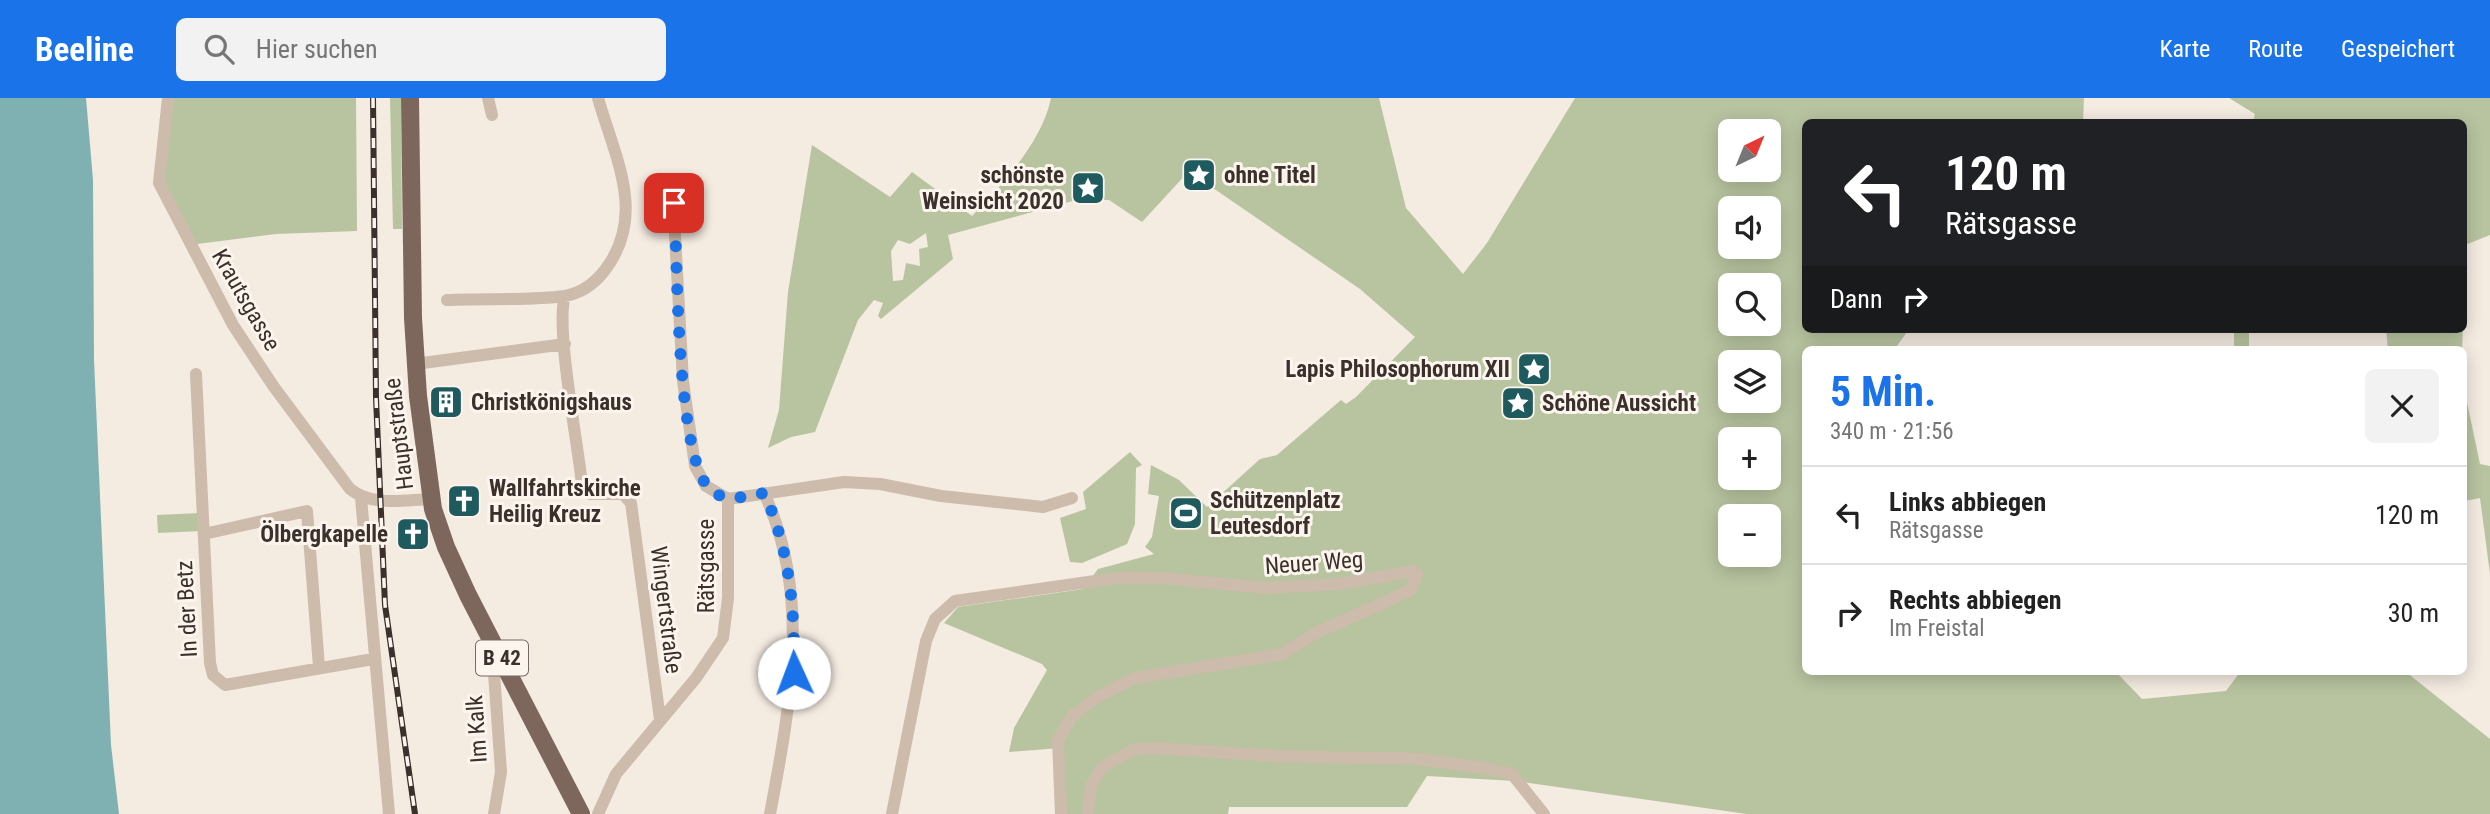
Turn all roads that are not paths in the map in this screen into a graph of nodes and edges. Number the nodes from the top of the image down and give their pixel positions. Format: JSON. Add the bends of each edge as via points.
{"nodes":[{"id":1,"x":169,"y":98,"type":"edge"},
{"id":2,"x":410,"y":98,"type":"edge"},
{"id":3,"x":488,"y":98,"type":"edge"},
{"id":4,"x":598,"y":98,"type":"edge"},
{"id":5,"x":492,"y":115,"type":"dead end"},
{"id":6,"x":672,"y":180,"type":"dead end"},
{"id":7,"x":565,"y":296,"type":"junction"},
{"id":8,"x":447,"y":300,"type":"dead end"},
{"id":9,"x":565,"y":344,"type":"junction"},
{"id":10,"x":415,"y":364,"type":"junction"},
{"id":11,"x":196,"y":374,"type":"dead end"},
{"id":12,"x":764,"y":493,"type":"junction"},
{"id":13,"x":361,"y":498,"type":"junction"},
{"id":14,"x":1072,"y":498,"type":"dead end"},
{"id":15,"x":431,"y":499,"type":"junction"},
{"id":16,"x":728,"y":499,"type":"junction"},
{"id":17,"x":205,"y":534,"type":"junction"},
{"id":18,"x":493,"y":641,"type":"junction"},
{"id":19,"x":373,"y":659,"type":"junction"},
{"id":20,"x":319,"y":667,"type":"junction"},
{"id":21,"x":660,"y":719,"type":"junction"},
{"id":22,"x":389,"y":814,"type":"edge"},
{"id":23,"x":494,"y":814,"type":"edge"},
{"id":24,"x":581,"y":814,"type":"edge"},
{"id":25,"x":598,"y":814,"type":"edge"},
{"id":26,"x":770,"y":814,"type":"edge"},
{"id":27,"x":892,"y":814,"type":"edge"},
{"id":28,"x":1061,"y":814,"type":"edge"},
{"id":29,"x":1088,"y":814,"type":"edge"},
{"id":30,"x":1544,"y":814,"type":"edge"}],
"edges":[{"from":1,"to":13,"type":"street","name":"Krautsgasse","via":[[159,183],[233,325],[313,442]]},
{"from":2,"to":10,"type":"main road","name":"Hauptstraße","number":"B 42"},
{"from":3,"to":5,"type":"street"},
{"from":4,"to":7,"type":"street","via":[[625,192],[628,221],[624,238],[601,275],[579,292]]},
{"from":6,"to":16,"type":"street","via":[[683,381],[695,466],[706,486]]},
{"from":7,"to":8,"type":"street"},
{"from":7,"to":9,"type":"street","name":"Wingertstraße"},
{"from":9,"to":10,"type":"street"},
{"from":9,"to":21,"type":"street","name":"Wingertstraße","via":[[585,491],[628,496],[633,510]]},
{"from":10,"to":15,"type":"main road","name":"Hauptstraße","number":"B 42"},
{"from":11,"to":17,"type":"street","name":"In der Betz"},
{"from":12,"to":14,"type":"street","name":"Rätsgasse","via":[[844,482],[1044,507]]},
{"from":12,"to":16,"type":"street","name":"Rätsgasse"},
{"from":12,"to":26,"type":"street","via":[[774,514],[790,581],[794,662]]},
{"from":13,"to":15,"type":"street"},
{"from":13,"to":19,"type":"street"},
{"from":15,"to":18,"type":"main road","name":"Hauptstraße","number":"B 42","via":[[446,547]]},
{"from":16,"to":21,"type":"street","name":"Rätsgasse","via":[[728,598],[723,638]]},
{"from":17,"to":20,"type":"street","name":"In der Betz","via":[[210,663],[218,682]]},
{"from":17,"to":20,"type":"street","via":[[307,511]]},
{"from":18,"to":23,"type":"street","name":"Im Kalk","via":[[490,652],[501,772]]},
{"from":18,"to":24,"type":"main road","name":"Hauptstraße","number":"B 42"},
{"from":19,"to":20,"type":"street","name":"In der Betz"},
{"from":19,"to":22,"type":"street"},
{"from":21,"to":25,"type":"street","name":"Rätsgasse","via":[[616,774]]},
{"from":27,"to":28,"type":"street","name":"Neuer Weg","via":[[928,634],[955,601],[1116,578],[1267,588],[1417,574],[1411,590],[1282,654],[1135,678],[1099,696],[1072,716],[1058,740]]},
{"from":29,"to":30,"type":"street","via":[[1091,786],[1103,766],[1135,749],[1180,748],[1276,756],[1418,759],[1512,774]]}]}
